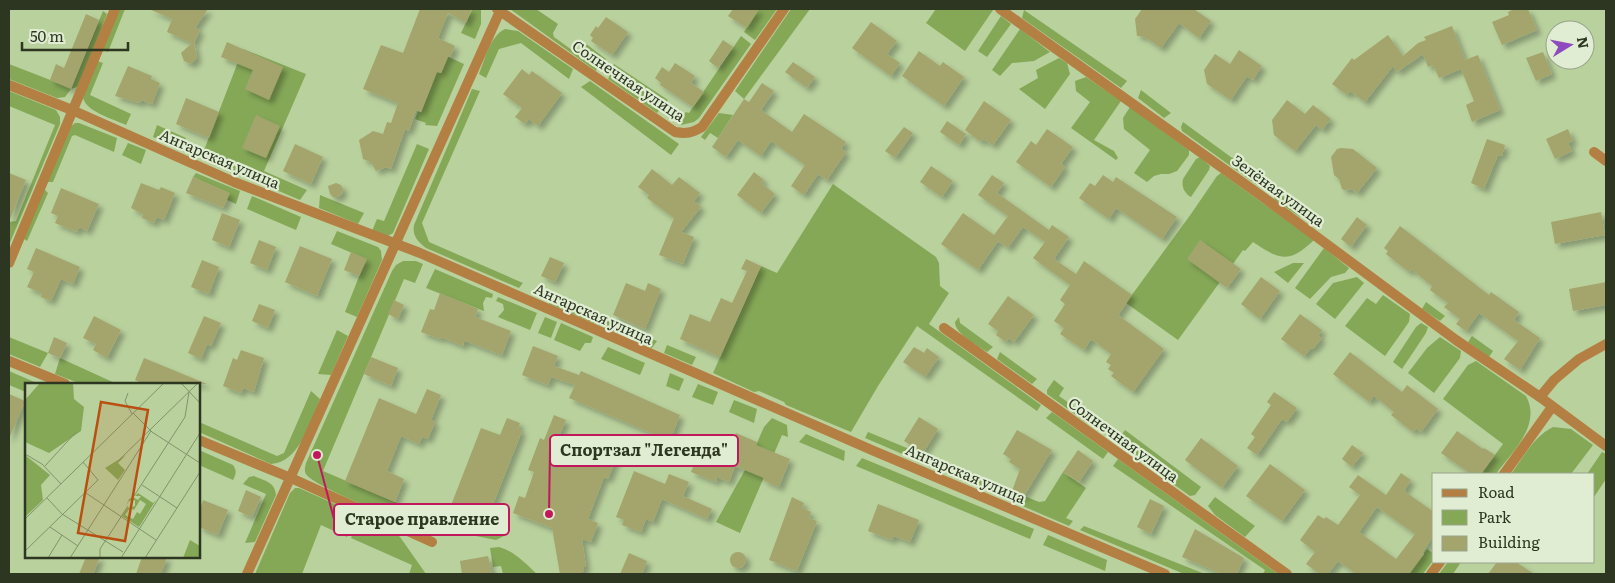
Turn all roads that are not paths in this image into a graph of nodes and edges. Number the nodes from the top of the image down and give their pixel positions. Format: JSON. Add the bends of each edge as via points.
{"nodes":[{"id":1,"x":116,"y":9,"type":"edge"},
{"id":2,"x":784,"y":9,"type":"edge"},
{"id":3,"x":1000,"y":9,"type":"edge"},
{"id":4,"x":498,"y":10,"type":"edge"},
{"id":5,"x":9,"y":85,"type":"edge"},
{"id":6,"x":72,"y":110,"type":"junction"},
{"id":7,"x":1594,"y":152,"type":"dead end"},
{"id":8,"x":1606,"y":161,"type":"edge"},
{"id":9,"x":395,"y":244,"type":"junction"},
{"id":10,"x":9,"y":263,"type":"edge"},
{"id":11,"x":944,"y":328,"type":"dead end"},
{"id":12,"x":1606,"y":344,"type":"edge"},
{"id":13,"x":9,"y":361,"type":"edge"},
{"id":14,"x":63,"y":383,"type":"edge"},
{"id":15,"x":1540,"y":397,"type":"junction"},
{"id":16,"x":1552,"y":407,"type":"junction"},
{"id":17,"x":200,"y":440,"type":"edge"},
{"id":18,"x":1606,"y":446,"type":"edge"},
{"id":19,"x":1505,"y":473,"type":"edge"},
{"id":20,"x":291,"y":478,"type":"junction"},
{"id":21,"x":432,"y":542,"type":"dead end"},
{"id":22,"x":1439,"y":563,"type":"edge"},
{"id":23,"x":248,"y":574,"type":"edge"},
{"id":24,"x":1165,"y":574,"type":"edge"},
{"id":25,"x":1287,"y":574,"type":"edge"},
{"id":26,"x":1431,"y":574,"type":"edge"}],
"edges":[{"from":1,"to":6,"type":"street"},
{"from":2,"to":4,"type":"street","name":"Солнечная улица","via":[[702,127],[684,134],[675,132]]},
{"from":3,"to":15,"type":"street","name":"Зелёная улица","via":[[1456,340]]},
{"from":4,"to":9,"type":"street"},
{"from":5,"to":6,"type":"street","name":"Ангарская улица"},
{"from":6,"to":9,"type":"street","name":"Ангарская улица","via":[[234,182]]},
{"from":6,"to":10,"type":"street"},
{"from":7,"to":8,"type":"street"},
{"from":9,"to":20,"type":"street"},
{"from":9,"to":24,"type":"street","name":"Ангарская улица"},
{"from":11,"to":25,"type":"street","name":"Солнечная улица"},
{"from":12,"to":15,"type":"street","via":[[1579,359]]},
{"from":13,"to":14,"type":"street"},
{"from":15,"to":16,"type":"street","name":"Зелёная улица"},
{"from":16,"to":18,"type":"street","name":"Зелёная улица"},
{"from":16,"to":19,"type":"street"},
{"from":17,"to":20,"type":"street"},
{"from":20,"to":21,"type":"street"},
{"from":20,"to":23,"type":"street"},
{"from":22,"to":26,"type":"street"}]}
